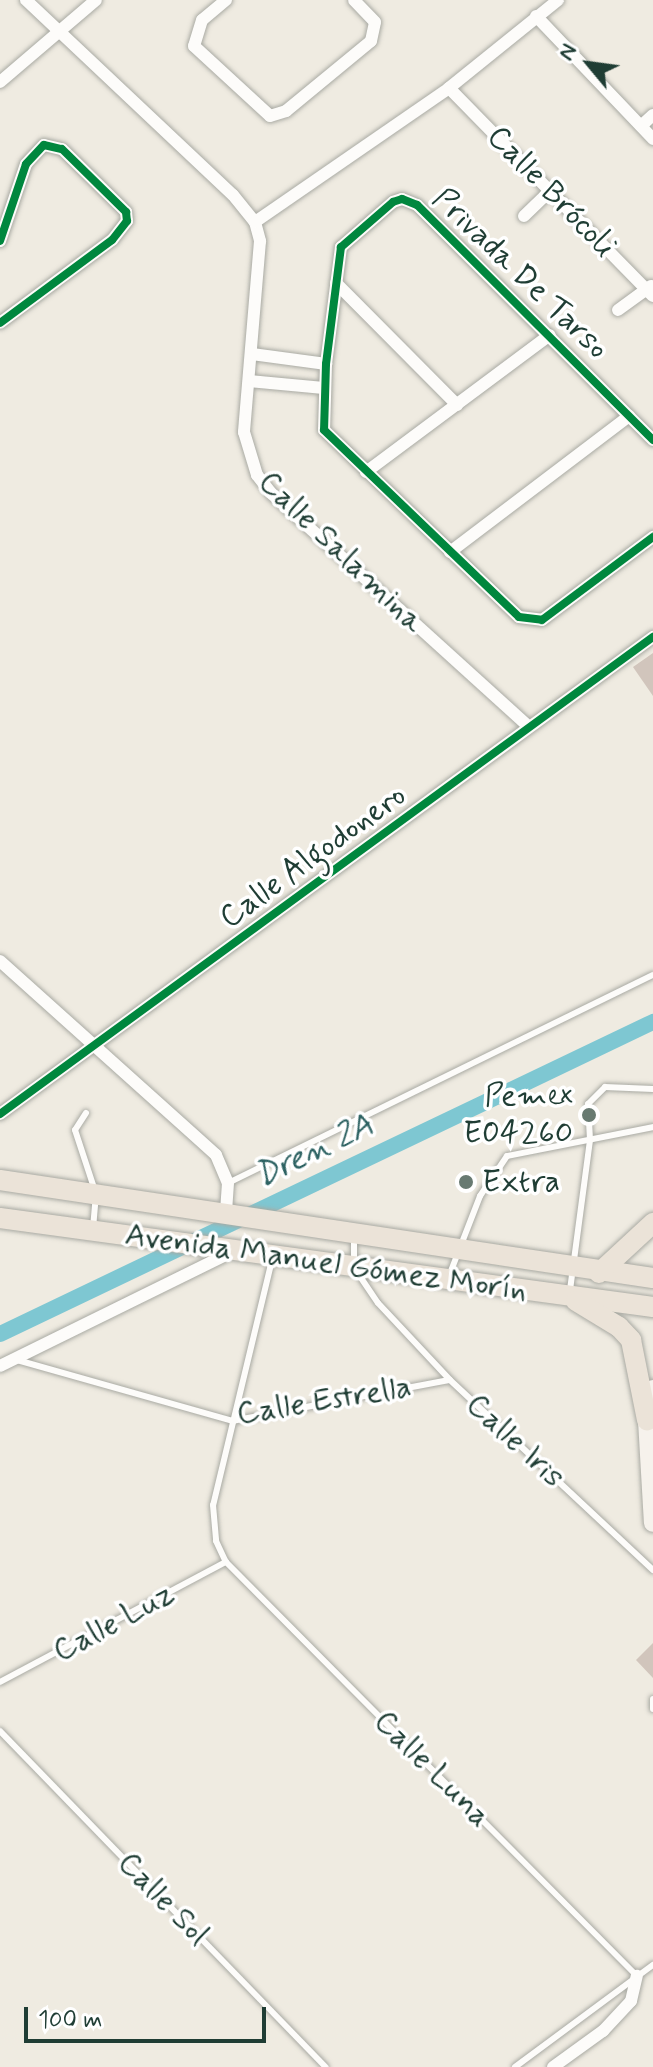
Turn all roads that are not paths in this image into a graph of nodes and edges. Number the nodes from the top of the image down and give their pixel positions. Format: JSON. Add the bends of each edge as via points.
{"nodes":[{"id":1,"x":26,"y":0,"type":"edge"},
{"id":2,"x":96,"y":0,"type":"edge"},
{"id":3,"x":226,"y":0,"type":"edge"},
{"id":4,"x":354,"y":0,"type":"edge"},
{"id":5,"x":558,"y":0,"type":"edge"},
{"id":6,"x":536,"y":16,"type":"junction"},
{"id":7,"x":60,"y":32,"type":"junction"},
{"id":8,"x":0,"y":82,"type":"edge"},
{"id":9,"x":449,"y":88,"type":"junction"},
{"id":10,"x":653,"y":115,"type":"edge"},
{"id":11,"x":641,"y":126,"type":"junction"},
{"id":12,"x":653,"y":139,"type":"edge"},
{"id":13,"x":550,"y":191,"type":"junction"},
{"id":14,"x":524,"y":216,"type":"dead end"},
{"id":15,"x":255,"y":222,"type":"junction"},
{"id":16,"x":2,"y":225,"type":"edge"},
{"id":17,"x":0,"y":241,"type":"edge"},
{"id":18,"x":336,"y":283,"type":"junction"},
{"id":19,"x":651,"y":290,"type":"edge"},
{"id":20,"x":618,"y":310,"type":"dead end"},
{"id":21,"x":0,"y":323,"type":"edge"},
{"id":22,"x":550,"y":335,"type":"junction"},
{"id":23,"x":252,"y":354,"type":"junction"},
{"id":24,"x":326,"y":364,"type":"junction"},
{"id":25,"x":249,"y":381,"type":"junction"},
{"id":26,"x":324,"y":388,"type":"junction"},
{"id":27,"x":457,"y":405,"type":"junction"},
{"id":28,"x":629,"y":416,"type":"junction"},
{"id":29,"x":653,"y":440,"type":"edge"},
{"id":30,"x":366,"y":472,"type":"junction"},
{"id":31,"x":653,"y":537,"type":"edge"},
{"id":32,"x":450,"y":552,"type":"junction"},
{"id":33,"x":653,"y":637,"type":"edge"},
{"id":34,"x":529,"y":727,"type":"junction"},
{"id":35,"x":0,"y":961,"type":"edge"},
{"id":36,"x":653,"y":975,"type":"edge"},
{"id":37,"x":94,"y":1048,"type":"junction"},
{"id":38,"x":653,"y":1089,"type":"edge"},
{"id":39,"x":86,"y":1113,"type":"dead end"},
{"id":40,"x":0,"y":1114,"type":"edge"},
{"id":41,"x":653,"y":1127,"type":"edge"},
{"id":42,"x":590,"y":1140,"type":"junction"},
{"id":43,"x":0,"y":1180,"type":"edge"},
{"id":44,"x":228,"y":1183,"type":"junction"},
{"id":45,"x":96,"y":1194,"type":"junction"},
{"id":46,"x":234,"y":1214,"type":"junction"},
{"id":47,"x":0,"y":1218,"type":"edge"},
{"id":48,"x":653,"y":1223,"type":"edge"},
{"id":49,"x":93,"y":1230,"type":"junction"},
{"id":50,"x":354,"y":1233,"type":"junction"},
{"id":51,"x":236,"y":1250,"type":"junction"},
{"id":52,"x":455,"y":1250,"type":"junction"},
{"id":53,"x":273,"y":1256,"type":"junction"},
{"id":54,"x":354,"y":1267,"type":"junction"},
{"id":55,"x":573,"y":1268,"type":"junction"},
{"id":56,"x":599,"y":1273,"type":"junction"},
{"id":57,"x":653,"y":1278,"type":"edge"},
{"id":58,"x":448,"y":1280,"type":"junction"},
{"id":59,"x":570,"y":1297,"type":"junction"},
{"id":60,"x":653,"y":1307,"type":"edge"},
{"id":61,"x":13,"y":1359,"type":"junction"},
{"id":62,"x":0,"y":1366,"type":"edge"},
{"id":63,"x":450,"y":1380,"type":"junction"},
{"id":64,"x":653,"y":1389,"type":"edge"},
{"id":65,"x":647,"y":1420,"type":"junction"},
{"id":66,"x":232,"y":1421,"type":"junction"},
{"id":67,"x":653,"y":1523,"type":"edge"},
{"id":68,"x":226,"y":1562,"type":"junction"},
{"id":69,"x":653,"y":1570,"type":"edge"},
{"id":70,"x":0,"y":1682,"type":"edge"},
{"id":71,"x":653,"y":1699,"type":"edge"},
{"id":72,"x":653,"y":1709,"type":"edge"},
{"id":73,"x":0,"y":1731,"type":"edge"},
{"id":74,"x":653,"y":1965,"type":"edge"},
{"id":75,"x":637,"y":1976,"type":"junction"},
{"id":76,"x":326,"y":2067,"type":"edge"},
{"id":77,"x":515,"y":2067,"type":"edge"},
{"id":78,"x":553,"y":2067,"type":"edge"}],
"edges":[{"from":1,"to":7,"type":"street"},
{"from":2,"to":7,"type":"street"},
{"from":3,"to":4,"type":"street","via":[[202,20],[194,46],[270,116],[286,111],[371,41],[375,22]]},
{"from":5,"to":6,"type":"street"},
{"from":6,"to":9,"type":"street"},
{"from":6,"to":11,"type":"street"},
{"from":7,"to":8,"type":"street"},
{"from":7,"to":15,"type":"street"},
{"from":9,"to":13,"type":"street","name":"Calle Brócoli"},
{"from":9,"to":15,"type":"street"},
{"from":10,"to":11,"type":"street"},
{"from":11,"to":12,"type":"street"},
{"from":13,"to":14,"type":"street"},
{"from":13,"to":19,"type":"street","name":"Calle Brócoli"},
{"from":15,"to":23,"type":"street","name":"Calle Salamina","via":[[260,241]]},
{"from":16,"to":17,"type":"street"},
{"from":16,"to":21,"type":"street","via":[[26,164],[44,145],[62,149],[126,212],[127,221],[112,240]]},
{"from":18,"to":22,"type":"street","name":"Privada De Tarso","via":[[341,247],[393,202],[409,200]]},
{"from":18,"to":24,"type":"street","name":"Privada De Tarso"},
{"from":18,"to":27,"type":"street"},
{"from":19,"to":20,"type":"street"},
{"from":22,"to":27,"type":"street"},
{"from":22,"to":28,"type":"street","name":"Privada De Tarso"},
{"from":23,"to":24,"type":"street"},
{"from":23,"to":25,"type":"street","name":"Calle Salamina"},
{"from":24,"to":26,"type":"street","name":"Privada De Tarso"},
{"from":25,"to":26,"type":"street"},
{"from":25,"to":34,"type":"street","name":"Calle Salamina","via":[[246,452],[271,493]]},
{"from":26,"to":30,"type":"street","name":"Privada De Tarso","via":[[324,430]]},
{"from":27,"to":30,"type":"street"},
{"from":28,"to":29,"type":"street","name":"Privada De Tarso"},
{"from":28,"to":32,"type":"street"},
{"from":30,"to":32,"type":"street","name":"Privada De Tarso"},
{"from":31,"to":32,"type":"street","name":"Privada De Tarso","via":[[533,622],[519,617]]},
{"from":33,"to":34,"type":"street","name":"Calle Algodonero"},
{"from":34,"to":37,"type":"street","name":"Calle Algodonero"},
{"from":35,"to":37,"type":"street"},
{"from":36,"to":44,"type":"lane"},
{"from":37,"to":40,"type":"street","name":"Calle Algodonero"},
{"from":37,"to":44,"type":"street","via":[[216,1155]]},
{"from":38,"to":42,"type":"lane","via":[[605,1087],[595,1092],[588,1104]]},
{"from":39,"to":45,"type":"lane","via":[[76,1136]]},
{"from":41,"to":42,"type":"lane"},
{"from":42,"to":52,"type":"lane","via":[[507,1156],[493,1170]]},
{"from":42,"to":55,"type":"lane"},
{"from":43,"to":45,"type":"main road","name":"Avenida Manuel Gómez Morín"},
{"from":44,"to":46,"type":"street"},
{"from":45,"to":46,"type":"main road","name":"Avenida Manuel Gómez Morín"},
{"from":45,"to":49,"type":"lane"},
{"from":46,"to":50,"type":"main road","name":"Avenida Manuel Gómez Morín"},
{"from":47,"to":49,"type":"main road","name":"Avenida Manuel Gómez Morín"},
{"from":48,"to":56,"type":"main road"},
{"from":49,"to":51,"type":"main road","name":"Avenida Manuel Gómez Morín"},
{"from":50,"to":52,"type":"main road","name":"Avenida Manuel Gómez Morín"},
{"from":50,"to":54,"type":"lane"},
{"from":51,"to":53,"type":"main road","name":"Avenida Manuel Gómez Morín"},
{"from":51,"to":61,"type":"street"},
{"from":52,"to":55,"type":"main road","name":"Avenida Manuel Gómez Morín"},
{"from":52,"to":58,"type":"lane"},
{"from":53,"to":54,"type":"main road","name":"Avenida Manuel Gómez Morín"},
{"from":53,"to":66,"type":"lane"},
{"from":54,"to":58,"type":"main road","name":"Avenida Manuel Gómez Morín"},
{"from":54,"to":63,"type":"lane","name":"Calle Iris","via":[[378,1303]]},
{"from":55,"to":56,"type":"main road","name":"Avenida Manuel Gómez Morín"},
{"from":55,"to":59,"type":"lane"},
{"from":56,"to":57,"type":"main road","name":"Avenida Manuel Gómez Morín"},
{"from":58,"to":59,"type":"main road","name":"Avenida Manuel Gómez Morín"},
{"from":59,"to":60,"type":"main road","name":"Avenida Manuel Gómez Morín"},
{"from":59,"to":65,"type":"main road","via":[[631,1340]]},
{"from":61,"to":62,"type":"street"},
{"from":61,"to":66,"type":"lane","name":"Calle Estrella"},
{"from":63,"to":66,"type":"lane","name":"Calle Estrella"},
{"from":63,"to":69,"type":"lane","name":"Calle Iris"},
{"from":64,"to":65,"type":"main road"},
{"from":65,"to":67,"type":"main road"},
{"from":66,"to":68,"type":"lane","via":[[212,1523]]},
{"from":68,"to":70,"type":"lane","name":"Calle Luz"},
{"from":68,"to":75,"type":"lane","name":"Calle Luna"},
{"from":71,"to":72,"type":"lane"},
{"from":73,"to":76,"type":"lane","name":"Calle Sol"},
{"from":74,"to":75,"type":"lane"},
{"from":75,"to":77,"type":"lane"},
{"from":75,"to":78,"type":"street","via":[[631,2001],[603,2031]]}]}
